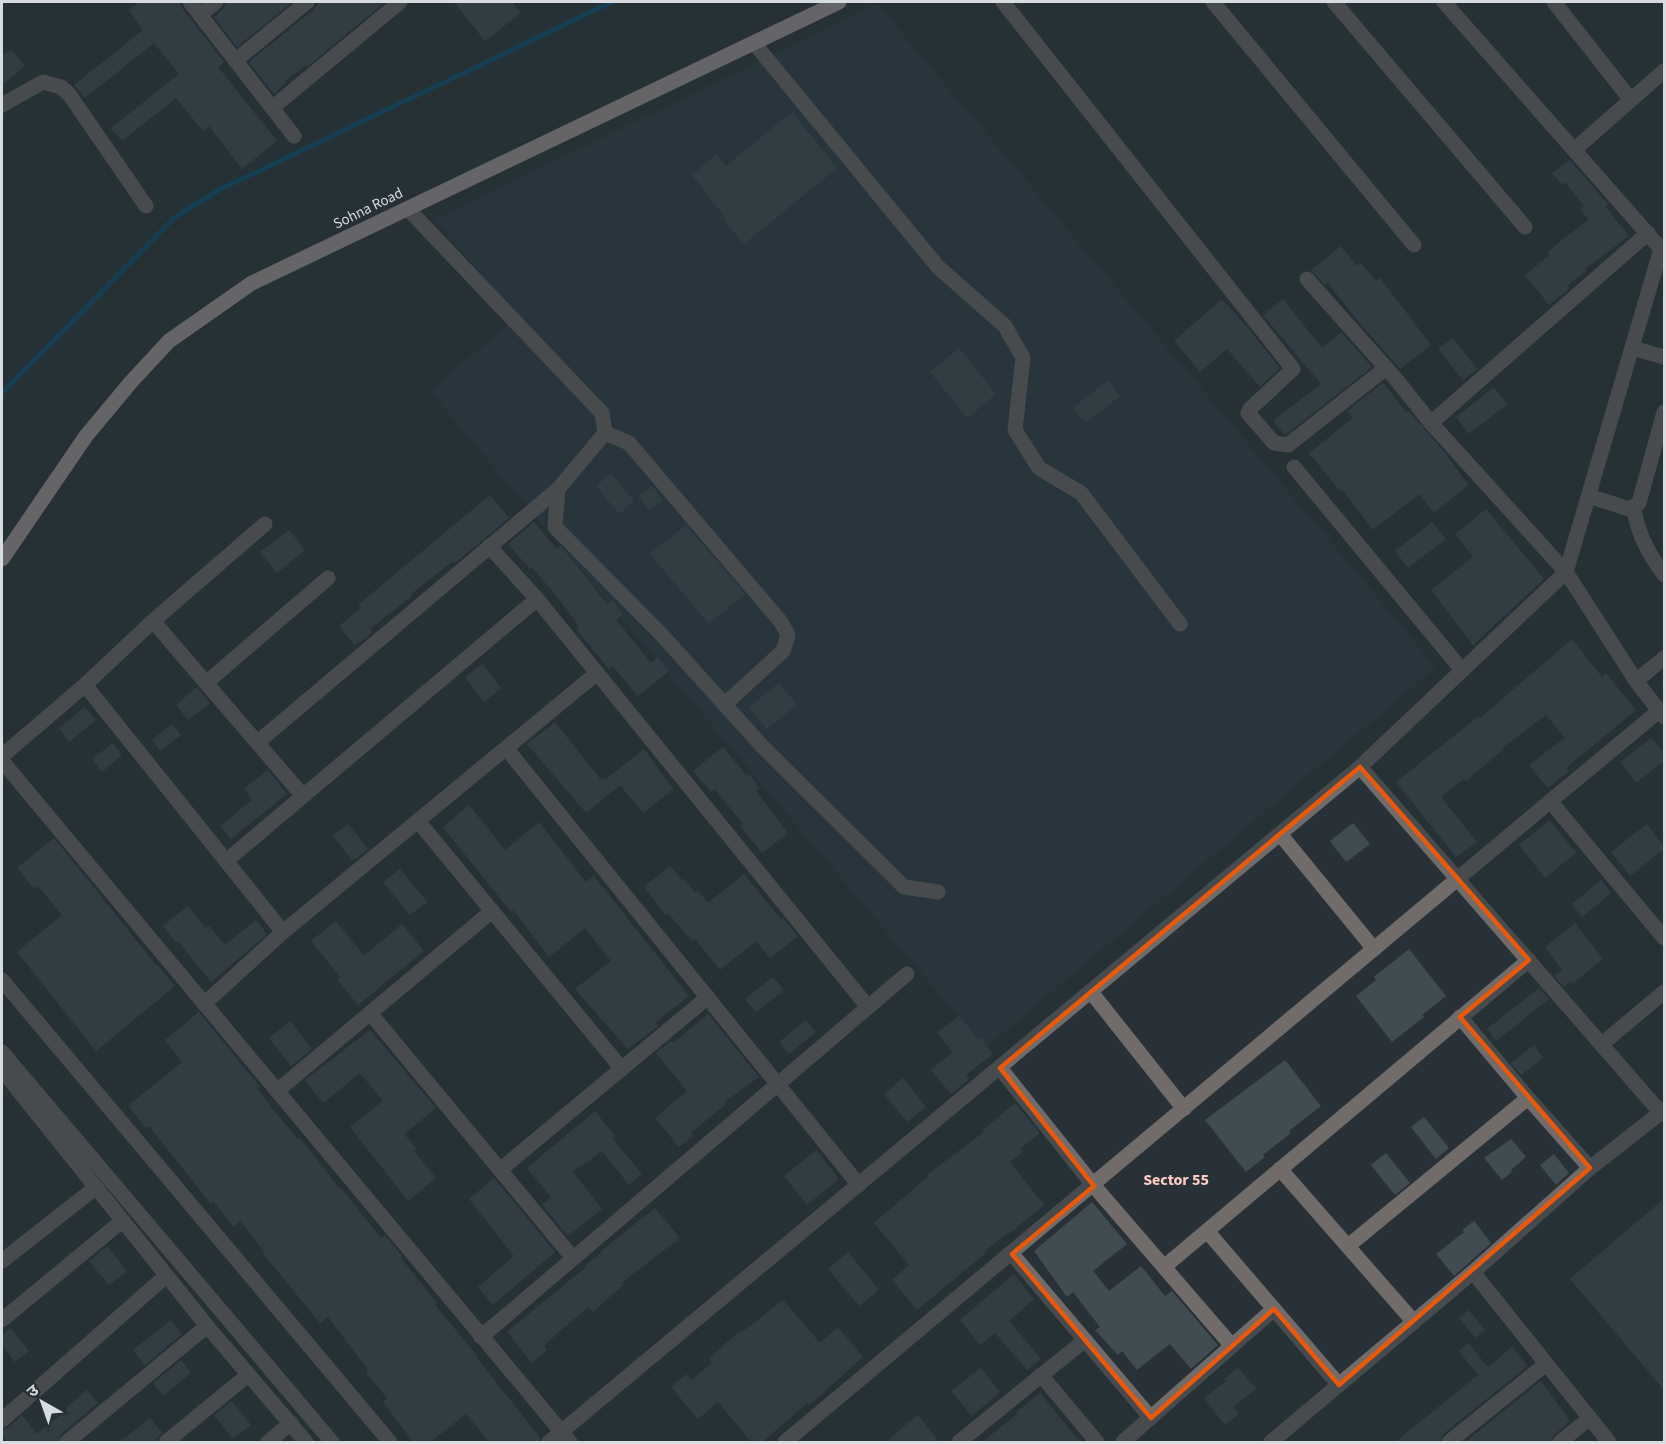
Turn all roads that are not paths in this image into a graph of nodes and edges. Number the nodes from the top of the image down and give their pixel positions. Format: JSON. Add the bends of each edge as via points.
{"nodes":[{"id":1,"x":190,"y":2,"type":"edge"},
{"id":2,"x":216,"y":2,"type":"edge"},
{"id":3,"x":308,"y":2,"type":"edge"},
{"id":4,"x":400,"y":2,"type":"edge"},
{"id":5,"x":839,"y":2,"type":"edge"},
{"id":6,"x":1003,"y":2,"type":"edge"},
{"id":7,"x":1213,"y":2,"type":"edge"},
{"id":8,"x":1334,"y":2,"type":"edge"},
{"id":9,"x":1450,"y":4,"type":"edge"},
{"id":10,"x":1559,"y":4,"type":"edge"},
{"id":11,"x":200,"y":15,"type":"junction"},
{"id":12,"x":754,"y":43,"type":"junction"},
{"id":13,"x":236,"y":60,"type":"junction"},
{"id":14,"x":1665,"y":71,"type":"edge"},
{"id":15,"x":1631,"y":100,"type":"junction"},
{"id":16,"x":2,"y":105,"type":"edge"},
{"id":17,"x":273,"y":108,"type":"junction"},
{"id":18,"x":294,"y":136,"type":"dead end"},
{"id":19,"x":1574,"y":150,"type":"junction"},
{"id":20,"x":146,"y":206,"type":"dead end"},
{"id":21,"x":408,"y":209,"type":"junction"},
{"id":22,"x":1525,"y":227,"type":"dead end"},
{"id":23,"x":1648,"y":233,"type":"junction"},
{"id":24,"x":1414,"y":245,"type":"dead end"},
{"id":25,"x":1663,"y":247,"type":"edge"},
{"id":26,"x":1307,"y":279,"type":"dead end"},
{"id":27,"x":1632,"y":348,"type":"junction"},
{"id":28,"x":1665,"y":357,"type":"edge"},
{"id":29,"x":1386,"y":368,"type":"junction"},
{"id":30,"x":1665,"y":412,"type":"edge"},
{"id":31,"x":1431,"y":423,"type":"junction"},
{"id":32,"x":605,"y":433,"type":"junction"},
{"id":33,"x":1294,"y":467,"type":"dead end"},
{"id":34,"x":558,"y":489,"type":"junction"},
{"id":35,"x":1588,"y":496,"type":"junction"},
{"id":36,"x":1634,"y":508,"type":"junction"},
{"id":37,"x":265,"y":524,"type":"dead end"},
{"id":38,"x":489,"y":546,"type":"junction"},
{"id":39,"x":2,"y":559,"type":"edge"},
{"id":40,"x":1566,"y":572,"type":"junction"},
{"id":41,"x":1665,"y":575,"type":"edge"},
{"id":42,"x":328,"y":578,"type":"dead end"},
{"id":43,"x":537,"y":599,"type":"junction"},
{"id":44,"x":153,"y":621,"type":"junction"},
{"id":45,"x":1180,"y":624,"type":"dead end"},
{"id":46,"x":1665,"y":658,"type":"edge"},
{"id":47,"x":1462,"y":670,"type":"junction"},
{"id":48,"x":597,"y":673,"type":"junction"},
{"id":49,"x":1636,"y":681,"type":"junction"},
{"id":50,"x":206,"y":683,"type":"junction"},
{"id":51,"x":85,"y":685,"type":"junction"},
{"id":52,"x":724,"y":704,"type":"junction"},
{"id":53,"x":1662,"y":714,"type":"edge"},
{"id":54,"x":258,"y":742,"type":"junction"},
{"id":55,"x":506,"y":748,"type":"junction"},
{"id":56,"x":2,"y":758,"type":"edge"},
{"id":57,"x":1360,"y":767,"type":"junction"},
{"id":58,"x":303,"y":796,"type":"junction"},
{"id":59,"x":1550,"y":801,"type":"junction"},
{"id":60,"x":417,"y":821,"type":"junction"},
{"id":61,"x":1280,"y":834,"type":"junction"},
{"id":62,"x":226,"y":861,"type":"junction"},
{"id":63,"x":1457,"y":878,"type":"junction"},
{"id":64,"x":938,"y":892,"type":"dead end"},
{"id":65,"x":492,"y":911,"type":"junction"},
{"id":66,"x":283,"y":932,"type":"junction"},
{"id":67,"x":1665,"y":938,"type":"edge"},
{"id":68,"x":1374,"y":949,"type":"junction"},
{"id":69,"x":1529,"y":960,"type":"junction"},
{"id":70,"x":907,"y":974,"type":"dead end"},
{"id":71,"x":2,"y":980,"type":"edge"},
{"id":72,"x":1091,"y":992,"type":"junction"},
{"id":73,"x":1665,"y":992,"type":"edge"},
{"id":74,"x":708,"y":997,"type":"junction"},
{"id":75,"x":204,"y":1004,"type":"junction"},
{"id":76,"x":868,"y":1007,"type":"junction"},
{"id":77,"x":370,"y":1013,"type":"junction"},
{"id":78,"x":1460,"y":1017,"type":"junction"},
{"id":79,"x":1602,"y":1044,"type":"junction"},
{"id":80,"x":2,"y":1052,"type":"edge"},
{"id":81,"x":1000,"y":1068,"type":"junction"},
{"id":82,"x":622,"y":1069,"type":"junction"},
{"id":83,"x":2,"y":1070,"type":"edge"},
{"id":84,"x":778,"y":1083,"type":"junction"},
{"id":85,"x":277,"y":1091,"type":"junction"},
{"id":86,"x":1528,"y":1098,"type":"junction"},
{"id":87,"x":1184,"y":1109,"type":"junction"},
{"id":88,"x":1663,"y":1112,"type":"edge"},
{"id":89,"x":1590,"y":1168,"type":"junction"},
{"id":90,"x":1280,"y":1169,"type":"junction"},
{"id":91,"x":500,"y":1170,"type":"junction"},
{"id":92,"x":859,"y":1185,"type":"junction"},
{"id":93,"x":1094,"y":1186,"type":"junction"},
{"id":94,"x":95,"y":1188,"type":"junction"},
{"id":95,"x":122,"y":1221,"type":"junction"},
{"id":96,"x":1207,"y":1231,"type":"junction"},
{"id":97,"x":1348,"y":1246,"type":"junction"},
{"id":98,"x":1012,"y":1254,"type":"junction"},
{"id":99,"x":573,"y":1258,"type":"junction"},
{"id":100,"x":2,"y":1261,"type":"edge"},
{"id":101,"x":1164,"y":1267,"type":"junction"},
{"id":102,"x":1473,"y":1272,"type":"junction"},
{"id":103,"x":166,"y":1276,"type":"junction"},
{"id":104,"x":1274,"y":1309,"type":"junction"},
{"id":105,"x":2,"y":1320,"type":"edge"},
{"id":106,"x":1414,"y":1322,"type":"junction"},
{"id":107,"x":207,"y":1326,"type":"junction"},
{"id":108,"x":481,"y":1337,"type":"junction"},
{"id":109,"x":1084,"y":1340,"type":"junction"},
{"id":110,"x":1232,"y":1346,"type":"junction"},
{"id":111,"x":1545,"y":1364,"type":"junction"},
{"id":112,"x":248,"y":1375,"type":"junction"},
{"id":113,"x":1041,"y":1376,"type":"junction"},
{"id":114,"x":1339,"y":1385,"type":"junction"},
{"id":115,"x":1151,"y":1418,"type":"junction"},
{"id":116,"x":1590,"y":1418,"type":"junction"},
{"id":117,"x":2,"y":1420,"type":"edge"},
{"id":118,"x":291,"y":1423,"type":"junction"},
{"id":119,"x":566,"y":1438,"type":"edge"},
{"id":120,"x":964,"y":1441,"type":"edge"},
{"id":121,"x":1272,"y":1442,"type":"edge"},
{"id":122,"x":67,"y":1443,"type":"edge"},
{"id":123,"x":166,"y":1443,"type":"edge"},
{"id":124,"x":268,"y":1443,"type":"edge"},
{"id":125,"x":306,"y":1443,"type":"edge"},
{"id":126,"x":332,"y":1443,"type":"edge"},
{"id":127,"x":390,"y":1443,"type":"edge"},
{"id":128,"x":549,"y":1443,"type":"edge"},
{"id":129,"x":785,"y":1443,"type":"edge"},
{"id":130,"x":1097,"y":1443,"type":"edge"},
{"id":131,"x":1124,"y":1443,"type":"edge"},
{"id":132,"x":1449,"y":1443,"type":"edge"},
{"id":133,"x":1560,"y":1443,"type":"edge"},
{"id":134,"x":1609,"y":1443,"type":"edge"}],
"edges":[{"from":1,"to":11,"type":"street"},
{"from":2,"to":11,"type":"street"},
{"from":3,"to":13,"type":"street"},
{"from":4,"to":17,"type":"street"},
{"from":5,"to":12,"type":"main road","name":"Sohna Road"},
{"from":6,"to":29,"type":"street","via":[[1293,369],[1248,413],[1274,442],[1288,445]]},
{"from":7,"to":24,"type":"street"},
{"from":8,"to":22,"type":"street"},
{"from":9,"to":19,"type":"street"},
{"from":10,"to":15,"type":"street"},
{"from":11,"to":13,"type":"street"},
{"from":12,"to":21,"type":"main road","name":"Sohna Road"},
{"from":12,"to":45,"type":"street","via":[[938,267],[1005,327],[1023,358],[1015,430],[1039,468],[1080,493]]},
{"from":13,"to":17,"type":"street"},
{"from":14,"to":15,"type":"street"},
{"from":15,"to":19,"type":"street"},
{"from":16,"to":20,"type":"street","via":[[43,82],[61,87]]},
{"from":17,"to":18,"type":"street"},
{"from":19,"to":23,"type":"street"},
{"from":21,"to":32,"type":"street","via":[[602,413]]},
{"from":21,"to":39,"type":"main road","name":"Sohna Road","via":[[252,283],[169,341],[86,436]]},
{"from":23,"to":25,"type":"street"},
{"from":23,"to":31,"type":"street"},
{"from":25,"to":27,"type":"street"},
{"from":26,"to":29,"type":"street"},
{"from":27,"to":28,"type":"street"},
{"from":27,"to":35,"type":"street"},
{"from":29,"to":31,"type":"street"},
{"from":30,"to":36,"type":"street","via":[[1639,503]]},
{"from":31,"to":40,"type":"street"},
{"from":32,"to":34,"type":"street"},
{"from":32,"to":52,"type":"street","via":[[629,443],[788,635],[783,651]]},
{"from":33,"to":47,"type":"street"},
{"from":34,"to":38,"type":"street"},
{"from":34,"to":52,"type":"street","via":[[555,527]]},
{"from":35,"to":36,"type":"street"},
{"from":35,"to":40,"type":"street"},
{"from":36,"to":41,"type":"street","via":[[1644,542]]},
{"from":37,"to":44,"type":"street"},
{"from":38,"to":43,"type":"street"},
{"from":38,"to":54,"type":"street"},
{"from":40,"to":47,"type":"street"},
{"from":40,"to":49,"type":"street"},
{"from":42,"to":50,"type":"street"},
{"from":43,"to":48,"type":"street"},
{"from":43,"to":58,"type":"street"},
{"from":44,"to":50,"type":"street"},
{"from":44,"to":51,"type":"street"},
{"from":46,"to":49,"type":"street"},
{"from":47,"to":57,"type":"street"},
{"from":48,"to":55,"type":"street"},
{"from":48,"to":76,"type":"street"},
{"from":49,"to":53,"type":"street"},
{"from":50,"to":54,"type":"street"},
{"from":51,"to":56,"type":"street"},
{"from":51,"to":62,"type":"street"},
{"from":52,"to":64,"type":"street","via":[[904,887]]},
{"from":53,"to":59,"type":"street"},
{"from":54,"to":58,"type":"street"},
{"from":55,"to":60,"type":"street"},
{"from":55,"to":74,"type":"street"},
{"from":56,"to":75,"type":"street"},
{"from":57,"to":61,"type":"street"},
{"from":57,"to":63,"type":"street"},
{"from":58,"to":62,"type":"street"},
{"from":59,"to":63,"type":"street"},
{"from":59,"to":67,"type":"street"},
{"from":60,"to":65,"type":"street"},
{"from":60,"to":66,"type":"street"},
{"from":61,"to":68,"type":"street"},
{"from":61,"to":72,"type":"street"},
{"from":62,"to":66,"type":"street"},
{"from":63,"to":68,"type":"street"},
{"from":63,"to":69,"type":"street"},
{"from":65,"to":77,"type":"street"},
{"from":65,"to":82,"type":"street"},
{"from":66,"to":75,"type":"street"},
{"from":68,"to":87,"type":"street"},
{"from":69,"to":78,"type":"street"},
{"from":69,"to":79,"type":"street"},
{"from":70,"to":76,"type":"street"},
{"from":71,"to":127,"type":"street"},
{"from":72,"to":81,"type":"street"},
{"from":72,"to":87,"type":"street"},
{"from":73,"to":79,"type":"street"},
{"from":74,"to":82,"type":"street"},
{"from":74,"to":84,"type":"street"},
{"from":75,"to":85,"type":"street"},
{"from":76,"to":84,"type":"street"},
{"from":77,"to":85,"type":"street"},
{"from":77,"to":91,"type":"street"},
{"from":78,"to":86,"type":"street"},
{"from":78,"to":90,"type":"street"},
{"from":79,"to":88,"type":"street"},
{"from":80,"to":126,"type":"street"},
{"from":81,"to":92,"type":"street"},
{"from":81,"to":93,"type":"street"},
{"from":82,"to":91,"type":"street"},
{"from":83,"to":94,"type":"street"},
{"from":84,"to":92,"type":"street"},
{"from":84,"to":99,"type":"street"},
{"from":85,"to":108,"type":"street"},
{"from":86,"to":89,"type":"street"},
{"from":86,"to":97,"type":"street"},
{"from":87,"to":93,"type":"street"},
{"from":88,"to":89,"type":"street"},
{"from":89,"to":102,"type":"street"},
{"from":90,"to":96,"type":"street"},
{"from":90,"to":97,"type":"street"},
{"from":91,"to":99,"type":"street"},
{"from":92,"to":119,"type":"street"},
{"from":93,"to":98,"type":"street"},
{"from":93,"to":101,"type":"street"},
{"from":94,"to":95,"type":"street"},
{"from":94,"to":100,"type":"street"},
{"from":95,"to":103,"type":"street"},
{"from":95,"to":105,"type":"street"},
{"from":96,"to":101,"type":"street"},
{"from":96,"to":104,"type":"street"},
{"from":97,"to":106,"type":"street"},
{"from":98,"to":109,"type":"street"},
{"from":98,"to":129,"type":"street"},
{"from":99,"to":108,"type":"street"},
{"from":101,"to":110,"type":"street"},
{"from":102,"to":106,"type":"street"},
{"from":102,"to":111,"type":"street"},
{"from":103,"to":107,"type":"street"},
{"from":103,"to":117,"type":"street"},
{"from":104,"to":110,"type":"street"},
{"from":104,"to":114,"type":"street"},
{"from":106,"to":114,"type":"street"},
{"from":107,"to":112,"type":"street"},
{"from":107,"to":122,"type":"street"},
{"from":108,"to":119,"type":"street"},
{"from":109,"to":113,"type":"street"},
{"from":109,"to":115,"type":"street"},
{"from":110,"to":115,"type":"street"},
{"from":111,"to":116,"type":"street"},
{"from":111,"to":132,"type":"street"},
{"from":112,"to":118,"type":"street"},
{"from":112,"to":123,"type":"street"},
{"from":113,"to":120,"type":"street"},
{"from":113,"to":130,"type":"street"},
{"from":114,"to":121,"type":"street"},
{"from":115,"to":131,"type":"street"},
{"from":116,"to":133,"type":"street"},
{"from":116,"to":134,"type":"street"},
{"from":118,"to":124,"type":"street"},
{"from":118,"to":125,"type":"street"},
{"from":119,"to":128,"type":"street"}]}
